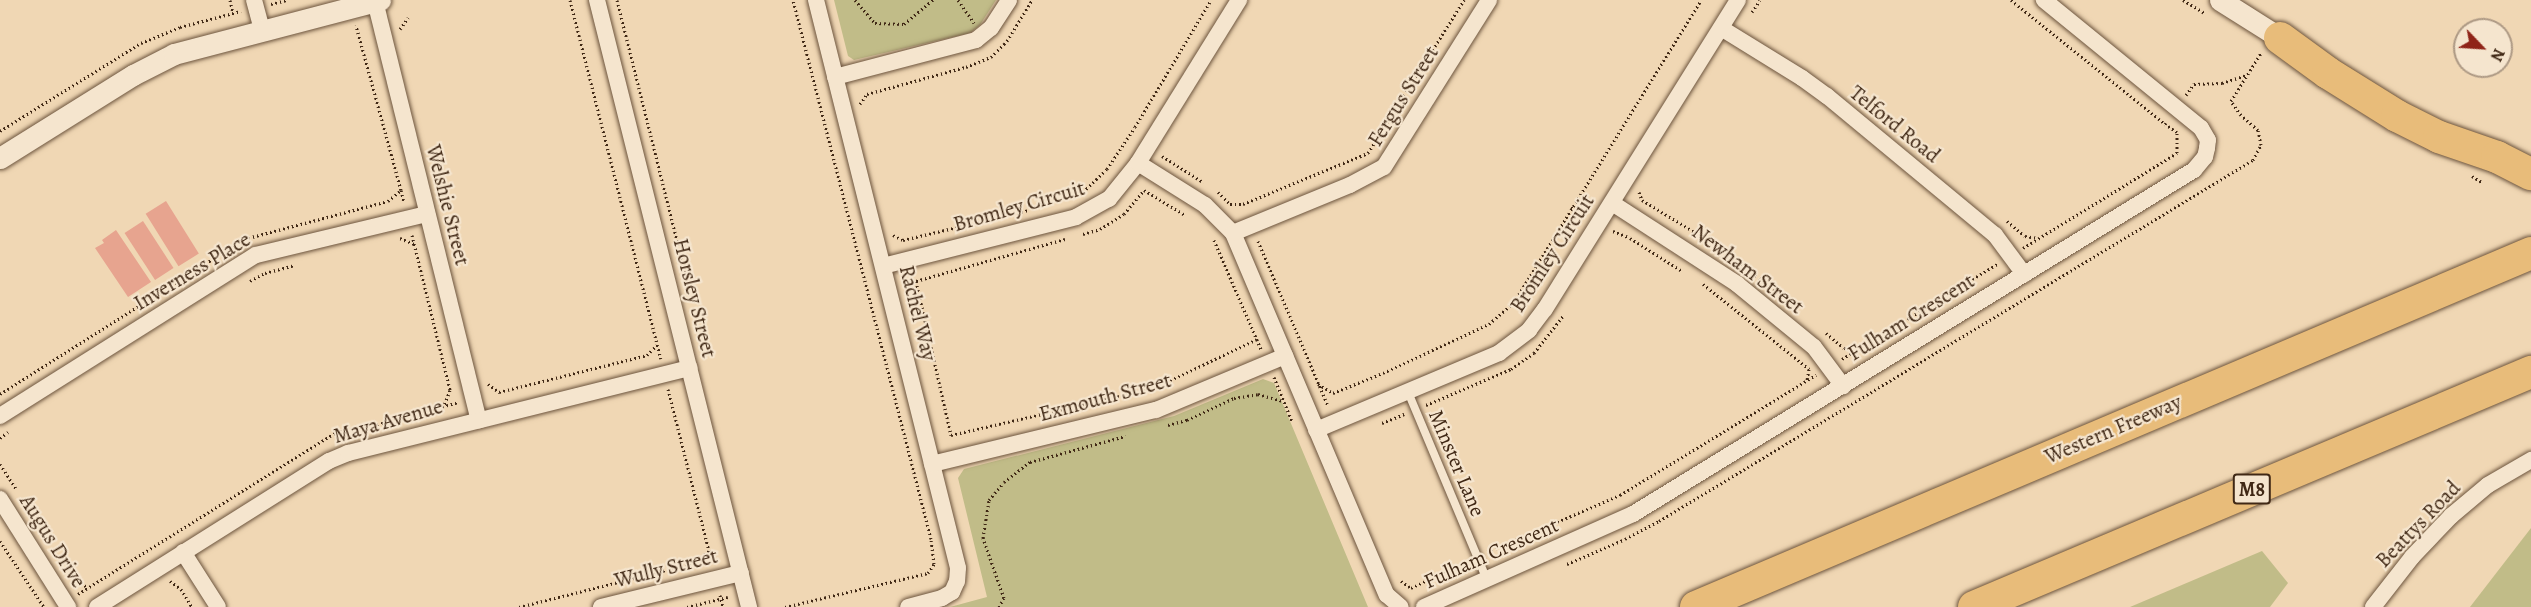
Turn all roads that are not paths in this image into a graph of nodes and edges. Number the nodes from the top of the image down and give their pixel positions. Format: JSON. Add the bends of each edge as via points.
{"nodes":[{"id":1,"x":254,"y":0,"type":"edge"},
{"id":2,"x":597,"y":0,"type":"edge"},
{"id":3,"x":816,"y":0,"type":"edge"},
{"id":4,"x":1009,"y":0,"type":"edge"},
{"id":5,"x":1239,"y":0,"type":"edge"},
{"id":6,"x":1489,"y":0,"type":"edge"},
{"id":7,"x":1738,"y":0,"type":"edge"},
{"id":8,"x":2044,"y":0,"type":"edge"},
{"id":9,"x":2220,"y":0,"type":"edge"},
{"id":10,"x":377,"y":1,"type":"edge"},
{"id":11,"x":1720,"y":28,"type":"junction"},
{"id":12,"x":261,"y":30,"type":"junction"},
{"id":13,"x":2280,"y":38,"type":"junction"},
{"id":14,"x":835,"y":78,"type":"junction"},
{"id":15,"x":2531,"y":151,"type":"edge"},
{"id":16,"x":0,"y":158,"type":"edge"},
{"id":17,"x":1138,"y":163,"type":"junction"},
{"id":18,"x":2531,"y":174,"type":"edge"},
{"id":19,"x":1612,"y":203,"type":"junction"},
{"id":20,"x":427,"y":214,"type":"junction"},
{"id":21,"x":1240,"y":230,"type":"junction"},
{"id":22,"x":2531,"y":237,"type":"edge"},
{"id":23,"x":2531,"y":253,"type":"edge"},
{"id":24,"x":883,"y":266,"type":"junction"},
{"id":25,"x":2024,"y":274,"type":"junction"},
{"id":26,"x":1285,"y":356,"type":"junction"},
{"id":27,"x":690,"y":368,"type":"junction"},
{"id":28,"x":2531,"y":372,"type":"edge"},
{"id":29,"x":1844,"y":386,"type":"junction"},
{"id":30,"x":1408,"y":392,"type":"junction"},
{"id":31,"x":0,"y":416,"type":"edge"},
{"id":32,"x":479,"y":420,"type":"junction"},
{"id":33,"x":1316,"y":430,"type":"junction"},
{"id":34,"x":2082,"y":442,"type":"junction"},
{"id":35,"x":2531,"y":460,"type":"edge"},
{"id":36,"x":932,"y":464,"type":"junction"},
{"id":37,"x":0,"y":499,"type":"edge"},
{"id":38,"x":188,"y":559,"type":"junction"},
{"id":39,"x":741,"y":573,"type":"junction"},
{"id":40,"x":1487,"y":581,"type":"junction"},
{"id":41,"x":747,"y":600,"type":"edge"},
{"id":42,"x":68,"y":607,"type":"edge"},
{"id":43,"x":97,"y":607,"type":"edge"},
{"id":44,"x":218,"y":607,"type":"edge"},
{"id":45,"x":601,"y":607,"type":"edge"},
{"id":46,"x":908,"y":607,"type":"edge"},
{"id":47,"x":1401,"y":607,"type":"edge"},
{"id":48,"x":1424,"y":607,"type":"edge"},
{"id":49,"x":1696,"y":607,"type":"edge"},
{"id":50,"x":1974,"y":607,"type":"edge"},
{"id":51,"x":2373,"y":607,"type":"edge"}],
"edges":[{"from":1,"to":12,"type":"street"},
{"from":2,"to":27,"type":"street","name":"Horsley Street"},
{"from":3,"to":14,"type":"street","name":"Rachel Way"},
{"from":4,"to":14,"type":"street","via":[[985,34],[967,44]]},
{"from":5,"to":17,"type":"street","name":"Bromley Circuit"},
{"from":6,"to":21,"type":"street","name":"Fergus Street","via":[[1384,167]]},
{"from":7,"to":11,"type":"street","name":"Bromley Circuit"},
{"from":8,"to":25,"type":"street","name":"Fulham Crescent","via":[[2195,122],[2208,140],[2205,157],[2194,170]]},
{"from":9,"to":13,"type":"street"},
{"from":10,"to":12,"type":"street"},
{"from":10,"to":20,"type":"street","name":"Welshie Street"},
{"from":11,"to":19,"type":"street","name":"Bromley Circuit"},
{"from":11,"to":25,"type":"street","name":"Telford Road","via":[[1815,87],[1995,235]]},
{"from":12,"to":16,"type":"street","via":[[154,62]]},
{"from":13,"to":15,"type":"highway","via":[[2373,86]]},
{"from":13,"to":18,"type":"highway","via":[[2397,116]]},
{"from":14,"to":24,"type":"street","name":"Rachel Way"},
{"from":17,"to":21,"type":"street"},
{"from":17,"to":24,"type":"street","name":"Bromley Circuit","via":[[1109,199],[1076,217]]},
{"from":19,"to":29,"type":"street","name":"Newham Street","via":[[1724,274],[1814,347]]},
{"from":19,"to":30,"type":"street","name":"Bromley Circuit","via":[[1545,309],[1514,343]]},
{"from":20,"to":31,"type":"street","name":"Inverness Place","via":[[256,255]]},
{"from":20,"to":32,"type":"street","name":"Welshie Street"},
{"from":21,"to":26,"type":"street"},
{"from":22,"to":34,"type":"highway","via":[[2269,349]]},
{"from":23,"to":34,"type":"highway","name":"Western Freeway"},
{"from":24,"to":36,"type":"street","name":"Rachel Way"},
{"from":25,"to":29,"type":"street","name":"Fulham Crescent"},
{"from":26,"to":33,"type":"street"},
{"from":26,"to":36,"type":"street","name":"Exmouth Street","via":[[1156,410]]},
{"from":27,"to":32,"type":"street","name":"Maya Avenue","via":[[666,381]]},
{"from":27,"to":39,"type":"street","name":"Horsley Street"},
{"from":28,"to":50,"type":"highway","number":"M8"},
{"from":29,"to":40,"type":"street","name":"Fulham Crescent","via":[[1625,518]]},
{"from":30,"to":33,"type":"street","name":"Bromley Circuit"},
{"from":30,"to":40,"type":"lane","name":"Minster Lane"},
{"from":32,"to":38,"type":"street","name":"Maya Avenue","via":[[329,461]]},
{"from":33,"to":47,"type":"street","via":[[1387,594]]},
{"from":34,"to":49,"type":"highway","name":"Western Freeway"},
{"from":35,"to":51,"type":"street","name":"Beattys Road","via":[[2488,485],[2451,516]]},
{"from":36,"to":46,"type":"street","name":"Rachel Way","via":[[958,568],[957,581],[952,592],[942,598]]},
{"from":37,"to":42,"type":"street","name":"Augus Drive"},
{"from":38,"to":43,"type":"street","name":"Maya Avenue"},
{"from":38,"to":44,"type":"street"},
{"from":39,"to":41,"type":"street","name":"Horsley Street"},
{"from":39,"to":45,"type":"street","name":"Wully Street"},
{"from":40,"to":48,"type":"street","name":"Fulham Crescent"}]}
